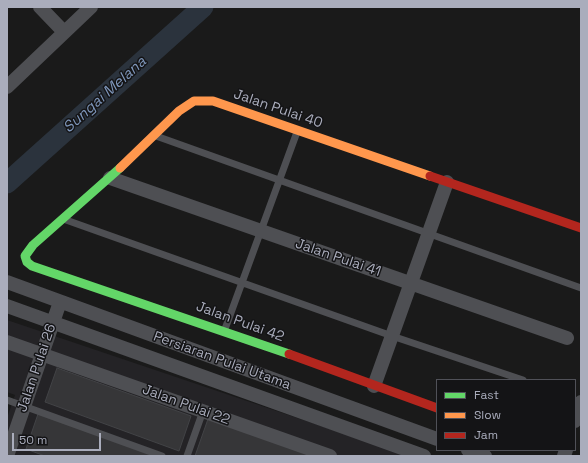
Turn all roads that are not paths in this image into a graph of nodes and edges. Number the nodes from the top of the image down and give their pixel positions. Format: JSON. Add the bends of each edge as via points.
{"nodes":[{"id":1,"x":40,"y":7,"type":"edge"},
{"id":2,"x":91,"y":7,"type":"edge"},
{"id":3,"x":64,"y":32,"type":"junction"},
{"id":4,"x":7,"y":87,"type":"edge"},
{"id":5,"x":298,"y":130,"type":"junction"},
{"id":6,"x":154,"y":135,"type":"junction"},
{"id":7,"x":110,"y":178,"type":"junction"},
{"id":8,"x":279,"y":180,"type":"junction"},
{"id":9,"x":447,"y":182,"type":"junction"},
{"id":10,"x":63,"y":219,"type":"junction"},
{"id":11,"x":581,"y":228,"type":"edge"},
{"id":12,"x":261,"y":232,"type":"junction"},
{"id":13,"x":428,"y":234,"type":"junction"},
{"id":14,"x":32,"y":266,"type":"joint"},
{"id":15,"x":7,"y":282,"type":"edge"},
{"id":16,"x":241,"y":282,"type":"junction"},
{"id":17,"x":411,"y":283,"type":"junction"},
{"id":18,"x":581,"y":288,"type":"edge"},
{"id":19,"x":60,"y":302,"type":"junction"},
{"id":20,"x":7,"y":306,"type":"edge"},
{"id":21,"x":53,"y":323,"type":"junction"},
{"id":22,"x":225,"y":331,"type":"junction"},
{"id":23,"x":392,"y":336,"type":"junction"},
{"id":24,"x":567,"y":338,"type":"dead end"},
{"id":25,"x":7,"y":342,"type":"edge"},
{"id":26,"x":42,"y":353,"type":"junction"},
{"id":27,"x":520,"y":379,"type":"edge"},
{"id":28,"x":374,"y":386,"type":"junction"},
{"id":29,"x":7,"y":400,"type":"edge"},
{"id":30,"x":581,"y":401,"type":"edge"},
{"id":31,"x":24,"y":406,"type":"junction"},
{"id":32,"x":436,"y":408,"type":"edge"},
{"id":33,"x":203,"y":411,"type":"junction"},
{"id":34,"x":576,"y":418,"type":"edge"},
{"id":35,"x":436,"y":439,"type":"edge"},
{"id":36,"x":471,"y":451,"type":"edge"},
{"id":37,"x":7,"y":456,"type":"edge"},
{"id":38,"x":162,"y":456,"type":"edge"},
{"id":39,"x":187,"y":456,"type":"edge"},
{"id":40,"x":330,"y":456,"type":"edge"},
{"id":41,"x":424,"y":456,"type":"edge"},
{"id":42,"x":485,"y":456,"type":"edge"}],
"edges":[{"from":1,"to":3,"type":"street"},
{"from":2,"to":3,"type":"street"},
{"from":3,"to":4,"type":"street"},
{"from":5,"to":6,"type":"street","name":"Jalan Pulai 40","via":[[213,101],[194,101],[179,111]]},
{"from":5,"to":8,"type":"lane"},
{"from":5,"to":9,"type":"street","name":"Jalan Pulai 40"},
{"from":6,"to":7,"type":"street","name":"Jalan Pulai 40"},
{"from":6,"to":8,"type":"lane"},
{"from":7,"to":10,"type":"street","name":"Jalan Pulai 40"},
{"from":7,"to":12,"type":"street","name":"Jalan Pulai 41"},
{"from":8,"to":12,"type":"lane"},
{"from":8,"to":13,"type":"lane"},
{"from":9,"to":11,"type":"street","name":"Jalan Pulai 40"},
{"from":9,"to":13,"type":"street"},
{"from":10,"to":14,"type":"street","name":"Jalan Pulai 40","via":[[33,245],[25,256]]},
{"from":10,"to":16,"type":"lane"},
{"from":12,"to":16,"type":"lane"},
{"from":12,"to":17,"type":"street","name":"Jalan Pulai 41"},
{"from":13,"to":17,"type":"street"},
{"from":13,"to":18,"type":"lane"},
{"from":14,"to":22,"type":"street","name":"Jalan Pulai 42"},
{"from":15,"to":19,"type":"street","name":"Persiaran Pulai Utama"},
{"from":16,"to":22,"type":"lane"},
{"from":16,"to":23,"type":"lane"},
{"from":17,"to":23,"type":"street"},
{"from":17,"to":24,"type":"street","name":"Jalan Pulai 41"},
{"from":19,"to":21,"type":"street","name":"Jalan Pulai 26"},
{"from":19,"to":35,"type":"street","name":"Persiaran Pulai Utama"},
{"from":20,"to":21,"type":"street","name":"Persiaran Pulai Utama"},
{"from":21,"to":26,"type":"street","name":"Jalan Pulai 26"},
{"from":21,"to":41,"type":"street","name":"Persiaran Pulai Utama"},
{"from":22,"to":28,"type":"street","name":"Jalan Pulai 42"},
{"from":23,"to":27,"type":"lane"},
{"from":23,"to":28,"type":"street"},
{"from":25,"to":26,"type":"street","name":"Jalan Pulai 22"},
{"from":26,"to":31,"type":"street","name":"Jalan Pulai 26"},
{"from":26,"to":33,"type":"street","name":"Jalan Pulai 22"},
{"from":28,"to":32,"type":"street","name":"Jalan Pulai 42"},
{"from":29,"to":31,"type":"lane"},
{"from":30,"to":34,"type":"street"},
{"from":31,"to":37,"type":"street","name":"Jalan Pulai 26"},
{"from":31,"to":38,"type":"lane"},
{"from":33,"to":39,"type":"lane"},
{"from":33,"to":40,"type":"street","name":"Jalan Pulai 22"},
{"from":36,"to":42,"type":"street"}]}
